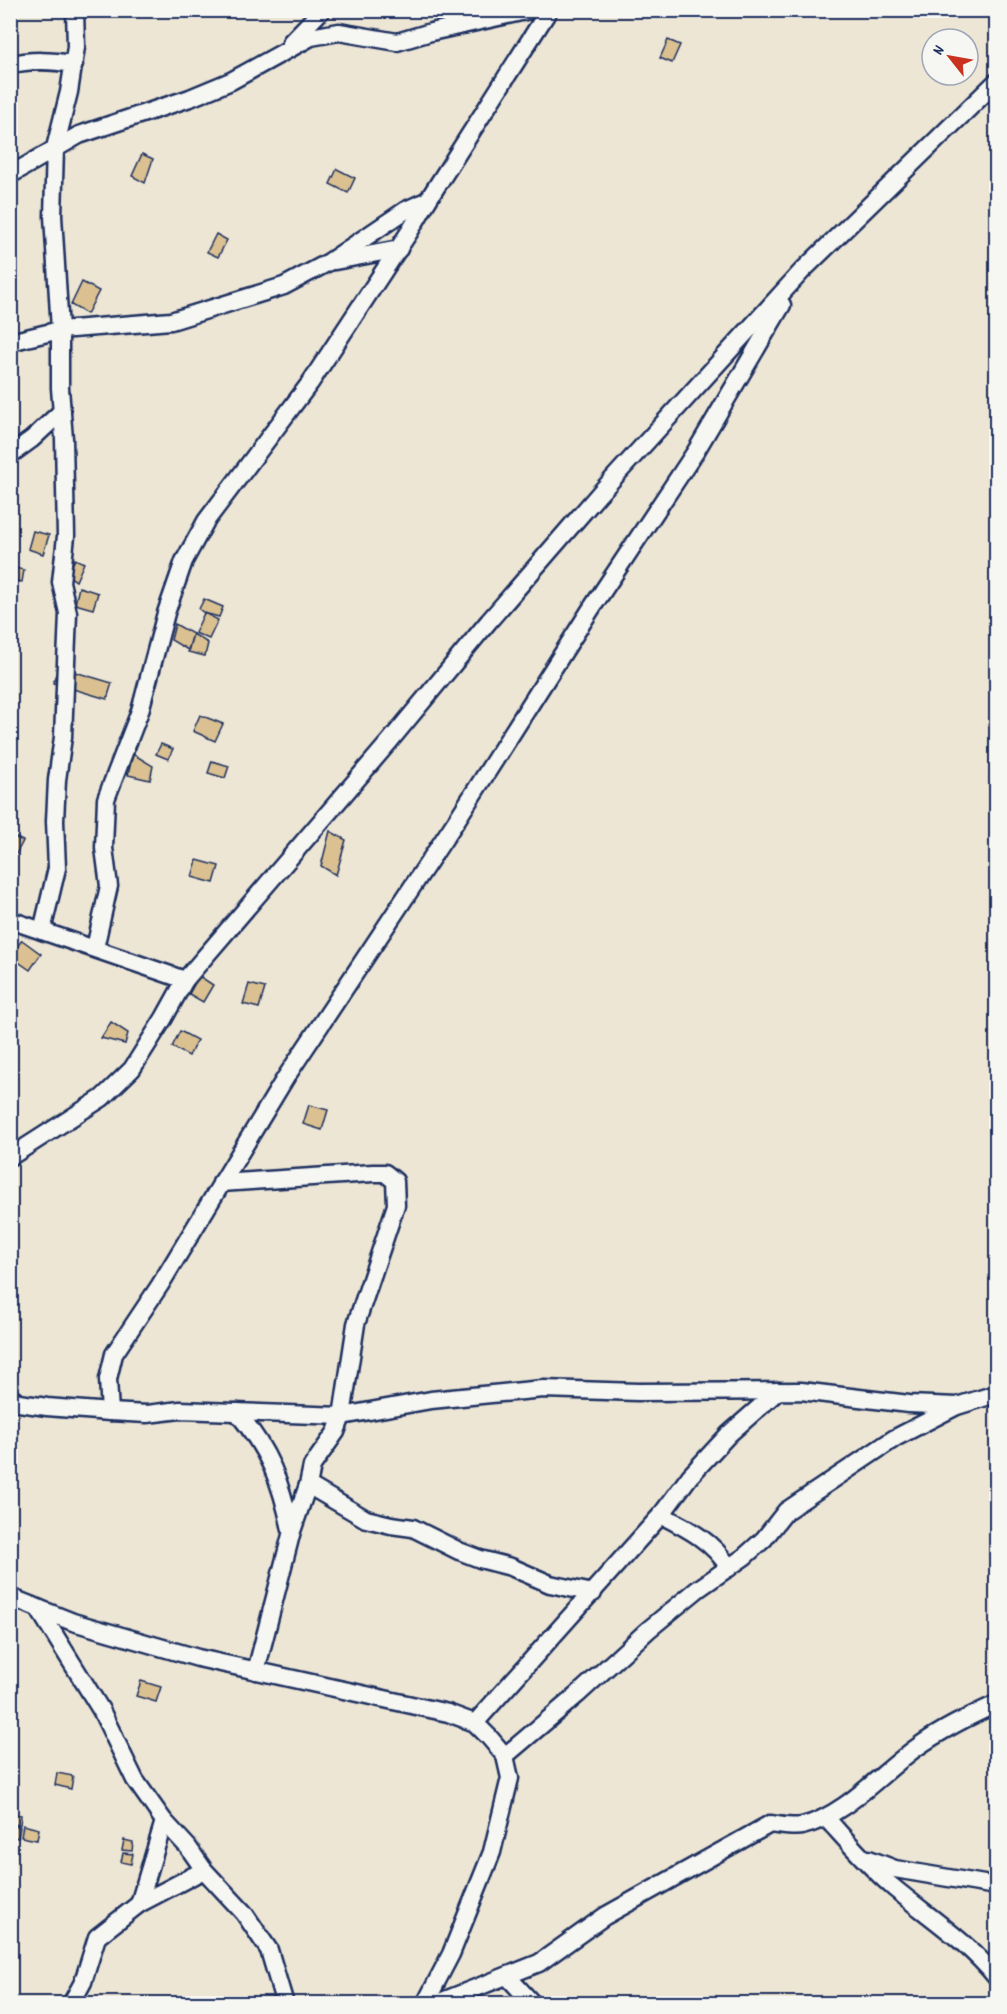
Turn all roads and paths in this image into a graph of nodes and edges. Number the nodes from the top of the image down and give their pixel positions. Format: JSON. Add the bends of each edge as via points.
{"nodes":[{"id":1,"x":75,"y":10,"type":"edge"},
{"id":2,"x":322,"y":10,"type":"edge"},
{"id":3,"x":530,"y":10,"type":"edge"},
{"id":4,"x":549,"y":10,"type":"edge"},
{"id":5,"x":279,"y":54,"type":"junction"},
{"id":6,"x":74,"y":63,"type":"junction"},
{"id":7,"x":10,"y":65,"type":"edge"},
{"id":8,"x":996,"y":82,"type":"edge"},
{"id":9,"x":55,"y":148,"type":"junction"},
{"id":10,"x":10,"y":175,"type":"edge"},
{"id":11,"x":428,"y":200,"type":"junction"},
{"id":12,"x":399,"y":249,"type":"junction"},
{"id":13,"x":329,"y":262,"type":"junction"},
{"id":14,"x":802,"y":271,"type":"junction"},
{"id":15,"x":60,"y":330,"type":"junction"},
{"id":16,"x":10,"y":342,"type":"edge"},
{"id":17,"x":62,"y":411,"type":"junction"},
{"id":18,"x":10,"y":455,"type":"edge"},
{"id":19,"x":10,"y":920,"type":"edge"},
{"id":20,"x":42,"y":930,"type":"junction"},
{"id":21,"x":95,"y":948,"type":"junction"},
{"id":22,"x":185,"y":980,"type":"junction"},
{"id":23,"x":10,"y":1157,"type":"edge"},
{"id":24,"x":221,"y":1183,"type":"junction"},
{"id":25,"x":778,"y":1391,"type":"junction"},
{"id":26,"x":996,"y":1394,"type":"edge"},
{"id":27,"x":10,"y":1397,"type":"edge"},
{"id":28,"x":957,"y":1406,"type":"junction"},
{"id":29,"x":110,"y":1412,"type":"junction"},
{"id":30,"x":237,"y":1412,"type":"junction"},
{"id":31,"x":342,"y":1416,"type":"junction"},
{"id":32,"x":308,"y":1485,"type":"junction"},
{"id":33,"x":661,"y":1515,"type":"junction"},
{"id":34,"x":292,"y":1531,"type":"junction"},
{"id":35,"x":729,"y":1568,"type":"junction"},
{"id":36,"x":592,"y":1593,"type":"junction"},
{"id":37,"x":10,"y":1597,"type":"edge"},
{"id":38,"x":38,"y":1608,"type":"junction"},
{"id":39,"x":256,"y":1671,"type":"junction"},
{"id":40,"x":996,"y":1704,"type":"edge"},
{"id":41,"x":475,"y":1723,"type":"junction"},
{"id":42,"x":505,"y":1756,"type":"junction"},
{"id":43,"x":826,"y":1818,"type":"junction"},
{"id":44,"x":164,"y":1821,"type":"junction"},
{"id":45,"x":860,"y":1856,"type":"junction"},
{"id":46,"x":204,"y":1870,"type":"junction"},
{"id":47,"x":996,"y":1880,"type":"edge"},
{"id":48,"x":964,"y":1881,"type":"junction"},
{"id":49,"x":996,"y":1886,"type":"edge"},
{"id":50,"x":140,"y":1904,"type":"junction"},
{"id":51,"x":507,"y":1976,"type":"junction"},
{"id":52,"x":996,"y":1977,"type":"edge"},
{"id":53,"x":71,"y":2004,"type":"edge"},
{"id":54,"x":285,"y":2004,"type":"edge"},
{"id":55,"x":425,"y":2004,"type":"edge"},
{"id":56,"x":435,"y":2004,"type":"edge"},
{"id":57,"x":533,"y":2004,"type":"edge"}],
"edges":[{"from":1,"to":6,"type":"street"},
{"from":2,"to":5,"type":"street"},
{"from":3,"to":5,"type":"street","via":[[397,42],[339,32],[311,37]]},
{"from":4,"to":11,"type":"street"},
{"from":5,"to":9,"type":"street","via":[[231,81],[79,135]]},
{"from":6,"to":7,"type":"street"},
{"from":6,"to":9,"type":"street"},
{"from":8,"to":14,"type":"street"},
{"from":9,"to":10,"type":"street"},
{"from":9,"to":15,"type":"street","via":[[53,216]]},
{"from":11,"to":12,"type":"street"},
{"from":11,"to":13,"type":"street","via":[[406,210]]},
{"from":12,"to":13,"type":"street"},
{"from":12,"to":21,"type":"street","via":[[310,383],[206,521],[184,561],[140,711],[106,800],[104,848],[109,886]]},
{"from":13,"to":15,"type":"street","via":[[284,286],[171,321]]},
{"from":14,"to":22,"type":"street","via":[[599,494]]},
{"from":14,"to":24,"type":"street","via":[[696,451],[286,1077]]},
{"from":15,"to":16,"type":"street"},
{"from":15,"to":17,"type":"street"},
{"from":17,"to":18,"type":"street"},
{"from":17,"to":20,"type":"street","via":[[66,536],[61,582],[68,613],[67,657],[55,811],[57,868]]},
{"from":19,"to":20,"type":"street"},
{"from":20,"to":21,"type":"street"},
{"from":21,"to":22,"type":"street"},
{"from":22,"to":23,"type":"street","via":[[132,1069],[102,1098]]},
{"from":24,"to":29,"type":"street","via":[[114,1354],[108,1379]]},
{"from":24,"to":31,"type":"street","via":[[373,1173],[385,1173],[395,1181],[396,1205],[356,1324]]},
{"from":25,"to":28,"type":"street"},
{"from":25,"to":31,"type":"street","via":[[543,1389],[431,1400]]},
{"from":25,"to":33,"type":"street","via":[[729,1434]]},
{"from":26,"to":28,"type":"street"},
{"from":27,"to":29,"type":"street","via":[[19,1403]]},
{"from":28,"to":35,"type":"street","via":[[896,1438],[786,1511],[764,1539]]},
{"from":29,"to":30,"type":"street"},
{"from":30,"to":31,"type":"street"},
{"from":30,"to":34,"type":"street","via":[[273,1467]]},
{"from":31,"to":32,"type":"street","via":[[312,1466]]},
{"from":32,"to":34,"type":"street"},
{"from":32,"to":36,"type":"street","via":[[366,1519],[413,1528],[480,1559],[550,1584]]},
{"from":33,"to":35,"type":"street","via":[[699,1535]]},
{"from":33,"to":36,"type":"street"},
{"from":34,"to":39,"type":"street"},
{"from":35,"to":42,"type":"street","via":[[648,1630]]},
{"from":36,"to":41,"type":"street"},
{"from":37,"to":38,"type":"street"},
{"from":38,"to":39,"type":"street","via":[[73,1622]]},
{"from":38,"to":44,"type":"street","via":[[101,1710],[135,1780]]},
{"from":39,"to":41,"type":"street","via":[[448,1713]]},
{"from":40,"to":43,"type":"street","via":[[947,1727]]},
{"from":41,"to":42,"type":"street"},
{"from":42,"to":55,"type":"street","via":[[510,1778],[492,1852],[451,1954]]},
{"from":43,"to":45,"type":"street"},
{"from":43,"to":51,"type":"street","via":[[800,1827],[770,1824],[605,1916],[539,1963]]},
{"from":44,"to":46,"type":"street"},
{"from":44,"to":50,"type":"street"},
{"from":45,"to":48,"type":"street","via":[[895,1869]]},
{"from":45,"to":52,"type":"street"},
{"from":46,"to":50,"type":"street"},
{"from":46,"to":54,"type":"street","via":[[244,1913],[269,1950]]},
{"from":47,"to":48,"type":"street"},
{"from":48,"to":49,"type":"street"},
{"from":50,"to":53,"type":"street","via":[[97,1937],[83,1982]]},
{"from":51,"to":56,"type":"street"},
{"from":51,"to":57,"type":"street"}]}
